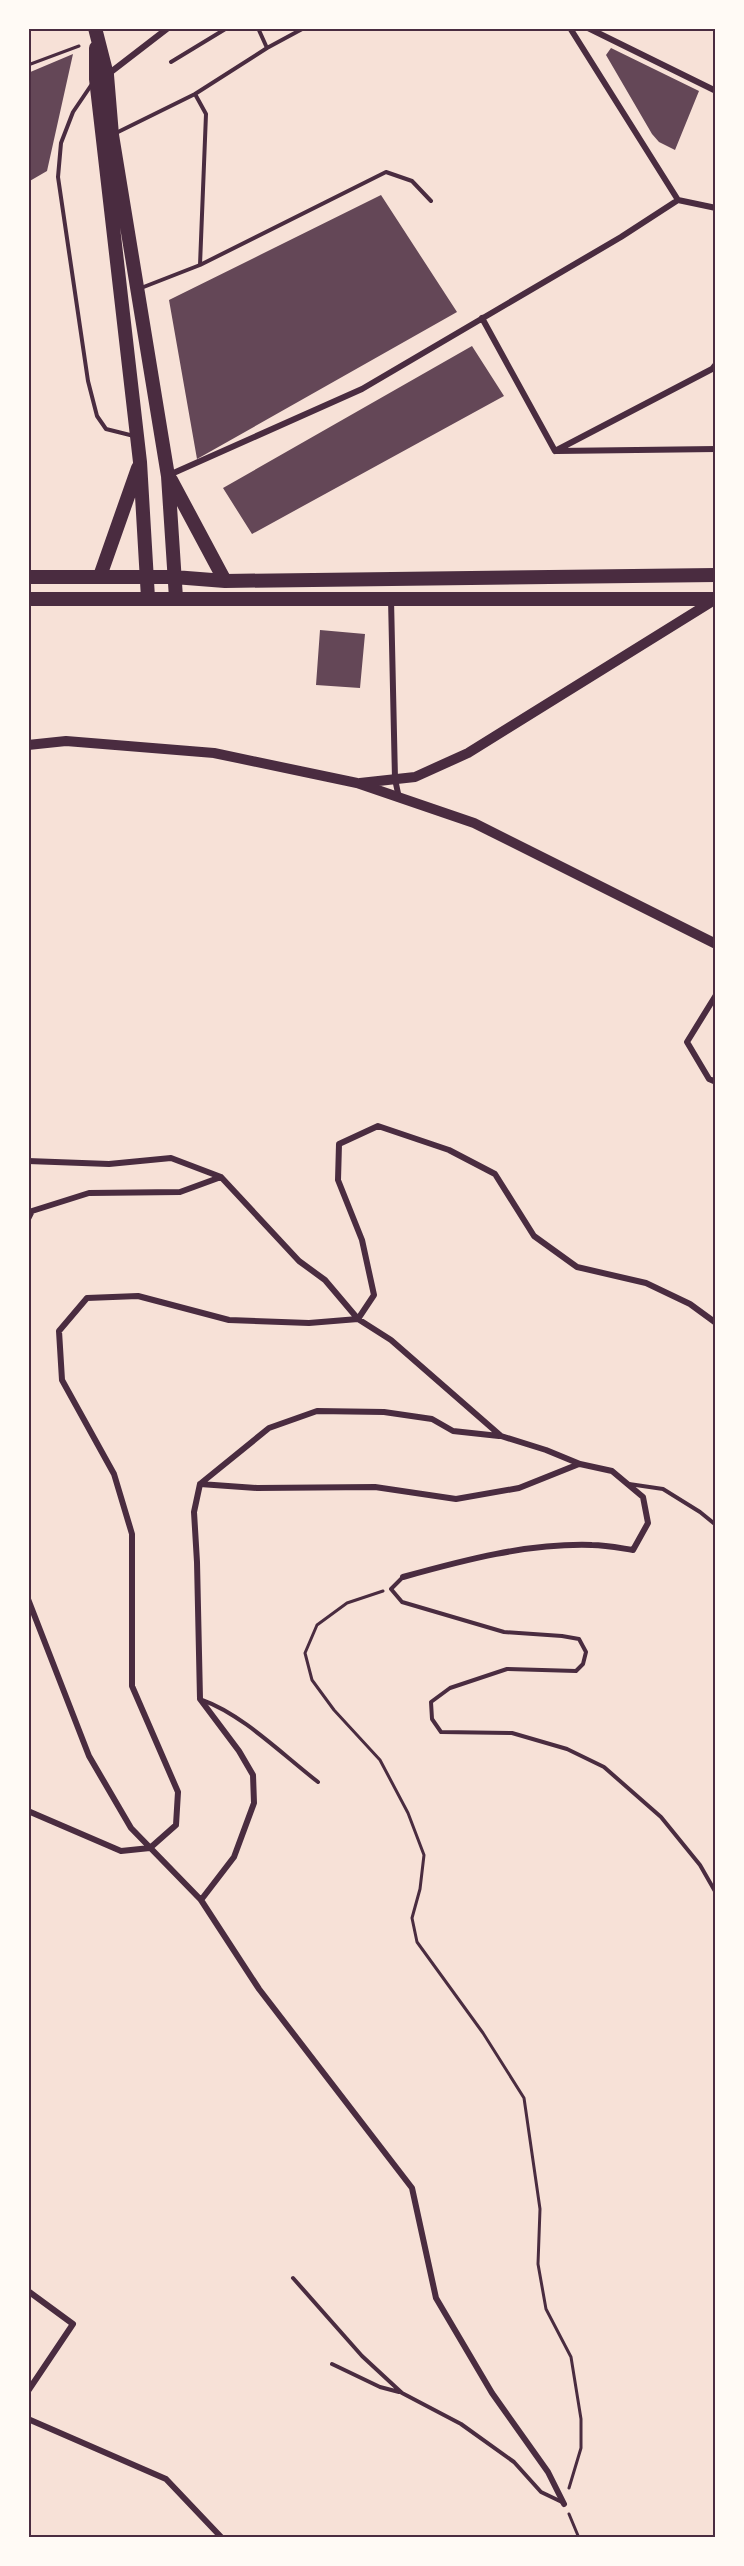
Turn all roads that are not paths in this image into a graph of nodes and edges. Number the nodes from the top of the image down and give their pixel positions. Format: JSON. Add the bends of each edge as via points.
{"nodes":[{"id":1,"x":95,"y":28,"type":"edge"},
{"id":2,"x":168,"y":28,"type":"edge"},
{"id":3,"x":227,"y":28,"type":"edge"},
{"id":4,"x":258,"y":28,"type":"edge"},
{"id":5,"x":304,"y":28,"type":"edge"},
{"id":6,"x":570,"y":28,"type":"edge"},
{"id":7,"x":588,"y":28,"type":"edge"},
{"id":8,"x":267,"y":48,"type":"junction"},
{"id":9,"x":171,"y":62,"type":"dead end"},
{"id":10,"x":101,"y":77,"type":"junction"},
{"id":11,"x":716,"y":91,"type":"edge"},
{"id":12,"x":195,"y":94,"type":"junction"},
{"id":13,"x":112,"y":135,"type":"junction"},
{"id":14,"x":678,"y":200,"type":"junction"},
{"id":15,"x":431,"y":201,"type":"dead end"},
{"id":16,"x":716,"y":208,"type":"edge"},
{"id":17,"x":200,"y":265,"type":"junction"},
{"id":18,"x":136,"y":290,"type":"junction"},
{"id":19,"x":482,"y":318,"type":"junction"},
{"id":20,"x":716,"y":364,"type":"edge"},
{"id":21,"x":138,"y":437,"type":"junction"},
{"id":22,"x":716,"y":449,"type":"edge"},
{"id":23,"x":555,"y":451,"type":"junction"},
{"id":24,"x":140,"y":462,"type":"junction"},
{"id":25,"x":168,"y":476,"type":"junction"},
{"id":26,"x":716,"y":575,"type":"edge"},
{"id":27,"x":100,"y":576,"type":"junction"},
{"id":28,"x":28,"y":577,"type":"edge"},
{"id":29,"x":146,"y":577,"type":"junction"},
{"id":30,"x":174,"y":577,"type":"junction"},
{"id":31,"x":225,"y":581,"type":"junction"},
{"id":32,"x":148,"y":598,"type":"junction"},
{"id":33,"x":176,"y":598,"type":"junction"},
{"id":34,"x":391,"y":598,"type":"junction"},
{"id":35,"x":28,"y":599,"type":"edge"},
{"id":36,"x":716,"y":599,"type":"edge"},
{"id":37,"x":28,"y":745,"type":"edge"},
{"id":38,"x":395,"y":779,"type":"junction"},
{"id":39,"x":357,"y":783,"type":"junction"},
{"id":40,"x":399,"y":798,"type":"junction"},
{"id":41,"x":716,"y":944,"type":"edge"},
{"id":42,"x":716,"y":995,"type":"edge"},
{"id":43,"x":716,"y":1082,"type":"edge"},
{"id":44,"x":28,"y":1161,"type":"edge"},
{"id":45,"x":221,"y":1177,"type":"junction"},
{"id":46,"x":28,"y":1219,"type":"edge"},
{"id":47,"x":358,"y":1319,"type":"junction"},
{"id":48,"x":716,"y":1323,"type":"edge"},
{"id":49,"x":501,"y":1436,"type":"junction"},
{"id":50,"x":580,"y":1464,"type":"junction"},
{"id":51,"x":200,"y":1484,"type":"junction"},
{"id":52,"x":627,"y":1484,"type":"junction"},
{"id":53,"x":716,"y":1525,"type":"edge"},
{"id":54,"x":403,"y":1576,"type":"joint"},
{"id":55,"x":28,"y":1599,"type":"edge"},
{"id":56,"x":200,"y":1699,"type":"junction"},
{"id":57,"x":318,"y":1782,"type":"dead end"},
{"id":58,"x":28,"y":1811,"type":"edge"},
{"id":59,"x":150,"y":1848,"type":"junction"},
{"id":60,"x":716,"y":1893,"type":"edge"},
{"id":61,"x":201,"y":1900,"type":"junction"},
{"id":62,"x":293,"y":2278,"type":"dead end"},
{"id":63,"x":28,"y":2291,"type":"edge"},
{"id":64,"x":333,"y":2364,"type":"dead end"},
{"id":65,"x":28,"y":2391,"type":"edge"},
{"id":66,"x":402,"y":2393,"type":"junction"},
{"id":67,"x":28,"y":2419,"type":"edge"},
{"id":68,"x":564,"y":2504,"type":"joint"},
{"id":69,"x":222,"y":2538,"type":"edge"}],
"edges":[{"from":1,"to":10,"type":"main road","via":[[103,53]]},
{"from":2,"to":10,"type":"street"},
{"from":3,"to":9,"type":"lane"},
{"from":4,"to":8,"type":"lane"},
{"from":5,"to":8,"type":"lane"},
{"from":6,"to":14,"type":"street"},
{"from":7,"to":11,"type":"street"},
{"from":8,"to":12,"type":"lane"},
{"from":10,"to":13,"type":"main road"},
{"from":10,"to":21,"type":"main road"},
{"from":10,"to":21,"type":"lane","via":[[73,112],[61,143],[58,177],[88,381],[97,416],[106,429]]},
{"from":12,"to":13,"type":"lane"},
{"from":12,"to":17,"type":"lane","via":[[206,114]]},
{"from":13,"to":18,"type":"main road"},
{"from":14,"to":16,"type":"street"},
{"from":14,"to":19,"type":"street"},
{"from":15,"to":17,"type":"lane","via":[[412,181],[386,172]]},
{"from":17,"to":18,"type":"lane"},
{"from":18,"to":25,"type":"main road"},
{"from":19,"to":23,"type":"street"},
{"from":19,"to":25,"type":"street","via":[[362,389]]},
{"from":20,"to":23,"type":"street"},
{"from":21,"to":24,"type":"main road"},
{"from":22,"to":23,"type":"street"},
{"from":24,"to":27,"type":"main road"},
{"from":24,"to":29,"type":"main road"},
{"from":25,"to":30,"type":"main road"},
{"from":25,"to":31,"type":"main road"},
{"from":26,"to":31,"type":"main road"},
{"from":27,"to":28,"type":"main road"},
{"from":27,"to":29,"type":"main road"},
{"from":29,"to":30,"type":"main road"},
{"from":29,"to":32,"type":"main road"},
{"from":30,"to":31,"type":"main road"},
{"from":30,"to":33,"type":"main road"},
{"from":32,"to":33,"type":"main road"},
{"from":32,"to":35,"type":"main road"},
{"from":33,"to":34,"type":"main road"},
{"from":34,"to":36,"type":"main road"},
{"from":34,"to":38,"type":"street"},
{"from":36,"to":38,"type":"street","via":[[468,753],[415,777]]},
{"from":37,"to":39,"type":"street","via":[[66,741],[214,753]]},
{"from":38,"to":39,"type":"street"},
{"from":38,"to":40,"type":"street"},
{"from":39,"to":40,"type":"street"},
{"from":40,"to":41,"type":"street","via":[[474,823]]},
{"from":42,"to":43,"type":"street","via":[[687,1042],[709,1079]]},
{"from":44,"to":45,"type":"street","via":[[110,1164],[171,1158]]},
{"from":45,"to":46,"type":"street","via":[[180,1192],[89,1193],[32,1211]]},
{"from":45,"to":47,"type":"street","via":[[299,1261],[325,1280]]},
{"from":47,"to":48,"type":"street","via":[[374,1295],[362,1240],[338,1180],[339,1144],[378,1126],[449,1150],[495,1174],[534,1236],[577,1267],[646,1283],[690,1304]]},
{"from":47,"to":49,"type":"street","via":[[391,1340]]},
{"from":47,"to":59,"type":"street","via":[[309,1323],[229,1320],[138,1296],[87,1298],[59,1331],[62,1380],[114,1474],[132,1534],[132,1686],[178,1792],[176,1825]]},
{"from":49,"to":50,"type":"street"},
{"from":49,"to":51,"type":"street","via":[[453,1431],[423,1417],[384,1412],[317,1412],[269,1428]]},
{"from":50,"to":51,"type":"street","via":[[519,1488],[456,1499],[375,1487],[257,1488]]},
{"from":50,"to":52,"type":"street","via":[[612,1471]]},
{"from":51,"to":56,"type":"street","via":[[194,1512]]},
{"from":52,"to":53,"type":"lane","via":[[663,1489]]},
{"from":52,"to":54,"type":"street","via":[[643,1497],[648,1523],[633,1550],[593,1545],[543,1547],[477,1557]]},
{"from":54,"to":60,"type":"lane","via":[[391,1589],[402,1602],[504,1632],[579,1639],[586,1652],[576,1671],[507,1669],[450,1688],[431,1702],[432,1719],[441,1732],[512,1733],[567,1749],[604,1767],[661,1817],[700,1865]]},
{"from":55,"to":59,"type":"street","via":[[89,1756],[131,1828]]},
{"from":56,"to":57,"type":"lane","via":[[239,1720]]},
{"from":56,"to":61,"type":"street","via":[[253,1775],[254,1803],[234,1857]]},
{"from":58,"to":59,"type":"street","via":[[122,1851]]},
{"from":59,"to":61,"type":"street"},
{"from":61,"to":68,"type":"street","via":[[259,1989],[412,2188],[436,2298],[492,2393],[548,2472]]},
{"from":62,"to":66,"type":"lane","via":[[362,2356]]},
{"from":63,"to":65,"type":"street","via":[[73,2324]]},
{"from":64,"to":66,"type":"lane"},
{"from":66,"to":68,"type":"lane","via":[[461,2424],[514,2462],[541,2492]]},
{"from":67,"to":69,"type":"street","via":[[166,2479]]}]}
